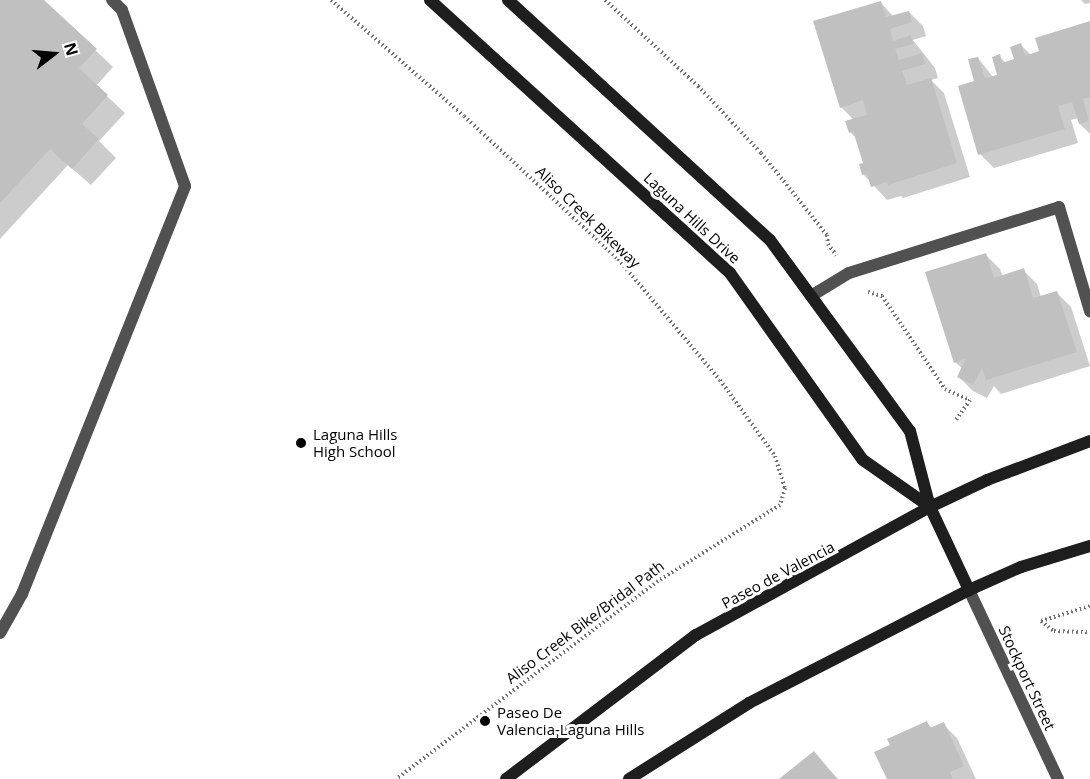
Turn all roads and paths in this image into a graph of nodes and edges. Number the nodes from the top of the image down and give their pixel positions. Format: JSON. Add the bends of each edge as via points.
{"nodes":[{"id":1,"x":112,"y":0,"type":"edge"},
{"id":2,"x":331,"y":0,"type":"edge"},
{"id":3,"x":430,"y":0,"type":"edge"},
{"id":4,"x":508,"y":0,"type":"edge"},
{"id":5,"x":605,"y":0,"type":"edge"},
{"id":6,"x":828,"y":244,"type":"dead end"},
{"id":7,"x":864,"y":291,"type":"dead end"},
{"id":8,"x":811,"y":296,"type":"junction"},
{"id":9,"x":1090,"y":311,"type":"edge"},
{"id":10,"x":956,"y":420,"type":"dead end"},
{"id":11,"x":1090,"y":441,"type":"edge"},
{"id":12,"x":786,"y":488,"type":"joint"},
{"id":13,"x":930,"y":507,"type":"junction"},
{"id":14,"x":1090,"y":546,"type":"edge"},
{"id":15,"x":969,"y":590,"type":"junction"},
{"id":16,"x":1090,"y":606,"type":"edge"},
{"id":17,"x":1090,"y":632,"type":"edge"},
{"id":18,"x":0,"y":633,"type":"edge"},
{"id":19,"x":396,"y":779,"type":"edge"},
{"id":20,"x":506,"y":779,"type":"edge"},
{"id":21,"x":629,"y":779,"type":"edge"},
{"id":22,"x":1058,"y":779,"type":"edge"}],
"edges":[{"from":1,"to":18,"type":"street","via":[[122,10],[184,186],[22,594]]},
{"from":2,"to":12,"type":"path","name":"Aliso Creek Bikeway","via":[[618,259],[727,390],[775,456]]},
{"from":3,"to":13,"type":"main road","name":"Laguna Hills Drive","via":[[730,273],[863,460]]},
{"from":4,"to":8,"type":"main road","name":"Laguna Hills Drive","via":[[770,240]]},
{"from":5,"to":6,"type":"path","via":[[698,86],[753,145],[828,235]]},
{"from":7,"to":10,"type":"path","via":[[882,296],[945,389],[970,400]]},
{"from":8,"to":9,"type":"street","via":[[849,273],[1059,207]]},
{"from":8,"to":13,"type":"main road","name":"Laguna Hills Drive","via":[[910,431]]},
{"from":11,"to":13,"type":"main road","name":"Paseo de Valencia","via":[[987,480]]},
{"from":12,"to":19,"type":"path","name":"Aliso Creek Bike/Bridal Path","via":[[780,505],[658,581]]},
{"from":13,"to":15,"type":"main road","name":"Laguna Hills Drive"},
{"from":13,"to":20,"type":"main road","name":"Paseo de Valencia","via":[[696,636]]},
{"from":14,"to":15,"type":"main road","via":[[1021,567]]},
{"from":15,"to":21,"type":"main road","via":[[749,703]]},
{"from":15,"to":22,"type":"street","name":"Stockport Street"},
{"from":16,"to":17,"type":"path","via":[[1041,621],[1054,631]]}]}
